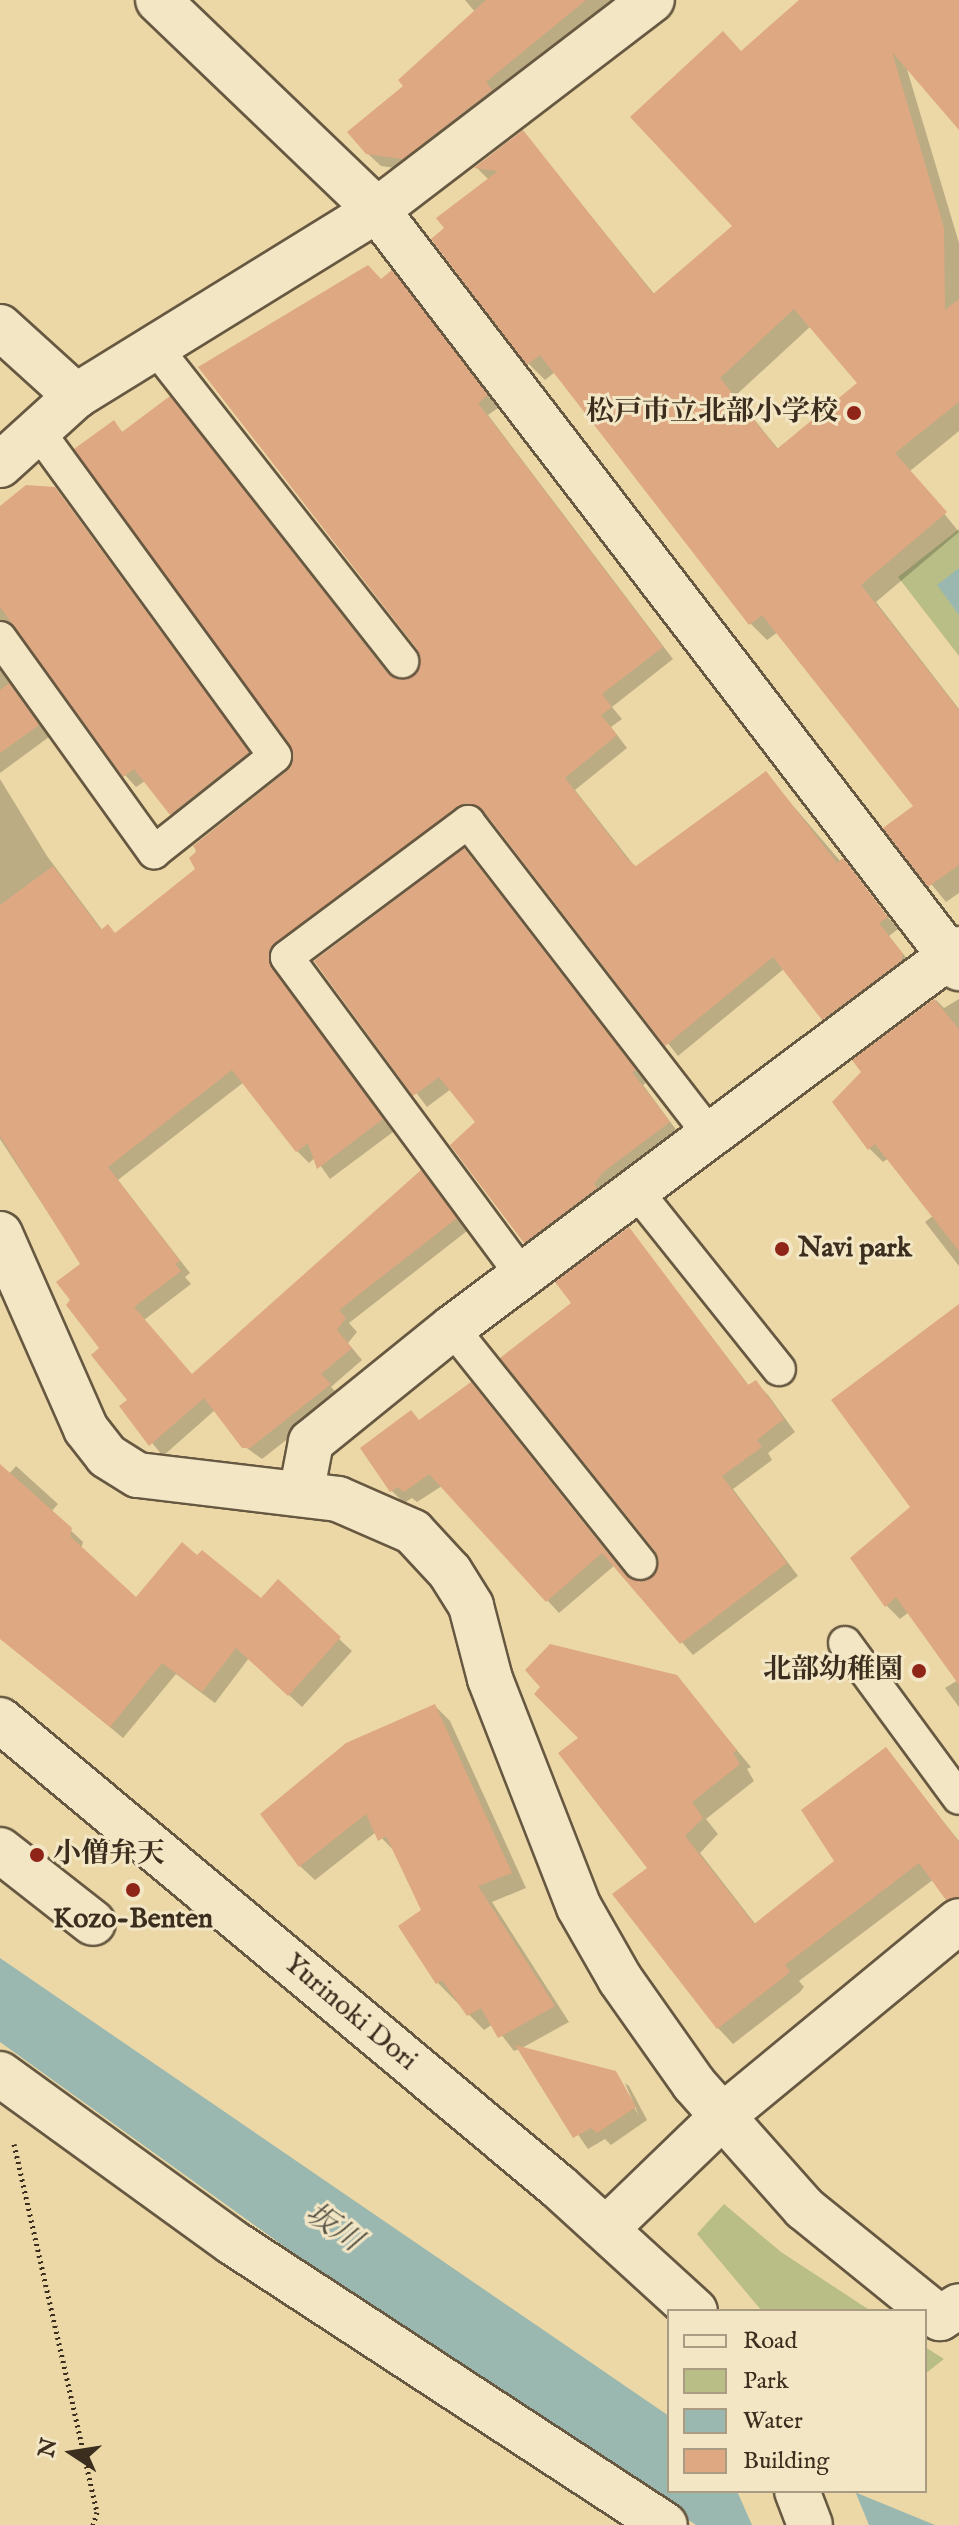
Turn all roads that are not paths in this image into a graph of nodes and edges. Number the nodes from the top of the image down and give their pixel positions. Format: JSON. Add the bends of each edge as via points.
{"nodes":[{"id":1,"x":158,"y":0,"type":"edge"},
{"id":2,"x":652,"y":0,"type":"edge"},
{"id":3,"x":377,"y":210,"type":"junction"},
{"id":4,"x":0,"y":327,"type":"edge"},
{"id":5,"x":155,"y":347,"type":"junction"},
{"id":6,"x":76,"y":396,"type":"junction"},
{"id":7,"x":37,"y":430,"type":"junction"},
{"id":8,"x":0,"y":465,"type":"edge"},
{"id":9,"x":0,"y":638,"type":"edge"},
{"id":10,"x":402,"y":661,"type":"dead end"},
{"id":11,"x":956,"y":958,"type":"edge"},
{"id":12,"x":710,"y":1135,"type":"junction"},
{"id":13,"x":637,"y":1192,"type":"junction"},
{"id":14,"x":0,"y":1234,"type":"edge"},
{"id":15,"x":522,"y":1275,"type":"junction"},
{"id":16,"x":452,"y":1328,"type":"junction"},
{"id":17,"x":779,"y":1369,"type":"dead end"},
{"id":18,"x":301,"y":1494,"type":"junction"},
{"id":19,"x":640,"y":1563,"type":"dead end"},
{"id":20,"x":845,"y":1643,"type":"dead end"},
{"id":21,"x":0,"y":1720,"type":"edge"},
{"id":22,"x":959,"y":1798,"type":"edge"},
{"id":23,"x":0,"y":1850,"type":"edge"},
{"id":24,"x":959,"y":1921,"type":"edge"},
{"id":25,"x":93,"y":1923,"type":"dead end"},
{"id":26,"x":8,"y":2080,"type":"edge"},
{"id":27,"x":725,"y":2114,"type":"junction"},
{"id":28,"x":607,"y":2228,"type":"junction"},
{"id":29,"x":959,"y":2306,"type":"edge"},
{"id":30,"x":693,"y":2309,"type":"edge"},
{"id":31,"x":798,"y":2493,"type":"edge"},
{"id":32,"x":665,"y":2525,"type":"edge"},
{"id":33,"x":810,"y":2525,"type":"edge"}],
"edges":[{"from":1,"to":3,"type":"street"},
{"from":2,"to":3,"type":"street"},
{"from":3,"to":5,"type":"street"},
{"from":3,"to":11,"type":"street"},
{"from":4,"to":6,"type":"street"},
{"from":5,"to":6,"type":"street"},
{"from":5,"to":10,"type":"lane"},
{"from":6,"to":7,"type":"street"},
{"from":7,"to":8,"type":"street"},
{"from":7,"to":9,"type":"lane","via":[[275,756],[154,852]]},
{"from":11,"to":12,"type":"street"},
{"from":12,"to":13,"type":"street"},
{"from":12,"to":15,"type":"lane","via":[[468,822],[371,894],[287,957]]},
{"from":13,"to":15,"type":"street"},
{"from":13,"to":17,"type":"lane"},
{"from":14,"to":18,"type":"street","via":[[86,1429],[107,1456],[138,1475]]},
{"from":15,"to":16,"type":"street"},
{"from":16,"to":18,"type":"street","via":[[311,1442]]},
{"from":16,"to":19,"type":"lane"},
{"from":18,"to":27,"type":"street","via":[[338,1499],[413,1532],[450,1572],[471,1606],[490,1679],[579,1907],[620,1979],[686,2072]]},
{"from":20,"to":22,"type":"lane"},
{"from":21,"to":28,"type":"street","name":"Yurinoki Dori"},
{"from":23,"to":25,"type":"street"},
{"from":24,"to":27,"type":"street"},
{"from":26,"to":32,"type":"street","via":[[232,2242]]},
{"from":27,"to":28,"type":"street"},
{"from":27,"to":29,"type":"street","via":[[804,2208],[940,2318]]},
{"from":28,"to":30,"type":"street","name":"Yurinoki Dori"},
{"from":31,"to":33,"type":"street"}]}
